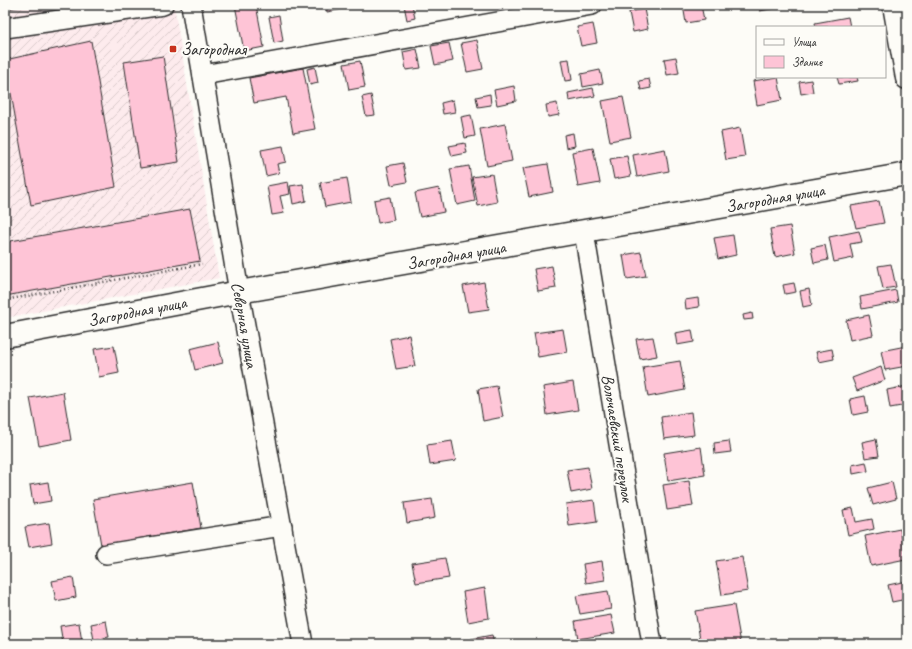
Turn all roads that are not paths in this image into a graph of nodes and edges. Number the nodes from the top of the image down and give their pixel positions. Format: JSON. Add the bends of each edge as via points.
{"nodes":[{"id":1,"x":163,"y":5,"type":"edge"},
{"id":2,"x":191,"y":5,"type":"edge"},
{"id":3,"x":592,"y":5,"type":"edge"},
{"id":4,"x":894,"y":5,"type":"edge"},
{"id":5,"x":5,"y":28,"type":"edge"},
{"id":6,"x":203,"y":75,"type":"junction"},
{"id":7,"x":907,"y":78,"type":"edge"},
{"id":8,"x":907,"y":174,"type":"edge"},
{"id":9,"x":584,"y":232,"type":"junction"},
{"id":10,"x":240,"y":292,"type":"junction"},
{"id":11,"x":5,"y":336,"type":"edge"},
{"id":12,"x":282,"y":526,"type":"junction"},
{"id":13,"x":106,"y":554,"type":"dead end"},
{"id":14,"x":303,"y":644,"type":"edge"},
{"id":15,"x":652,"y":644,"type":"edge"}],
"edges":[{"from":1,"to":5,"type":"street"},
{"from":2,"to":6,"type":"street","name":"Северная улица"},
{"from":3,"to":6,"type":"street"},
{"from":4,"to":7,"type":"main road"},
{"from":6,"to":10,"type":"street","name":"Северная улица"},
{"from":8,"to":9,"type":"main road","name":"Загородная улица"},
{"from":9,"to":10,"type":"main road","name":"Загородная улица"},
{"from":9,"to":15,"type":"street","name":"Волочаевский переулок"},
{"from":10,"to":11,"type":"main road","name":"Загородная улица"},
{"from":10,"to":12,"type":"street","name":"Северная улица"},
{"from":12,"to":13,"type":"street"},
{"from":12,"to":14,"type":"street","name":"Северная улица"}]}
